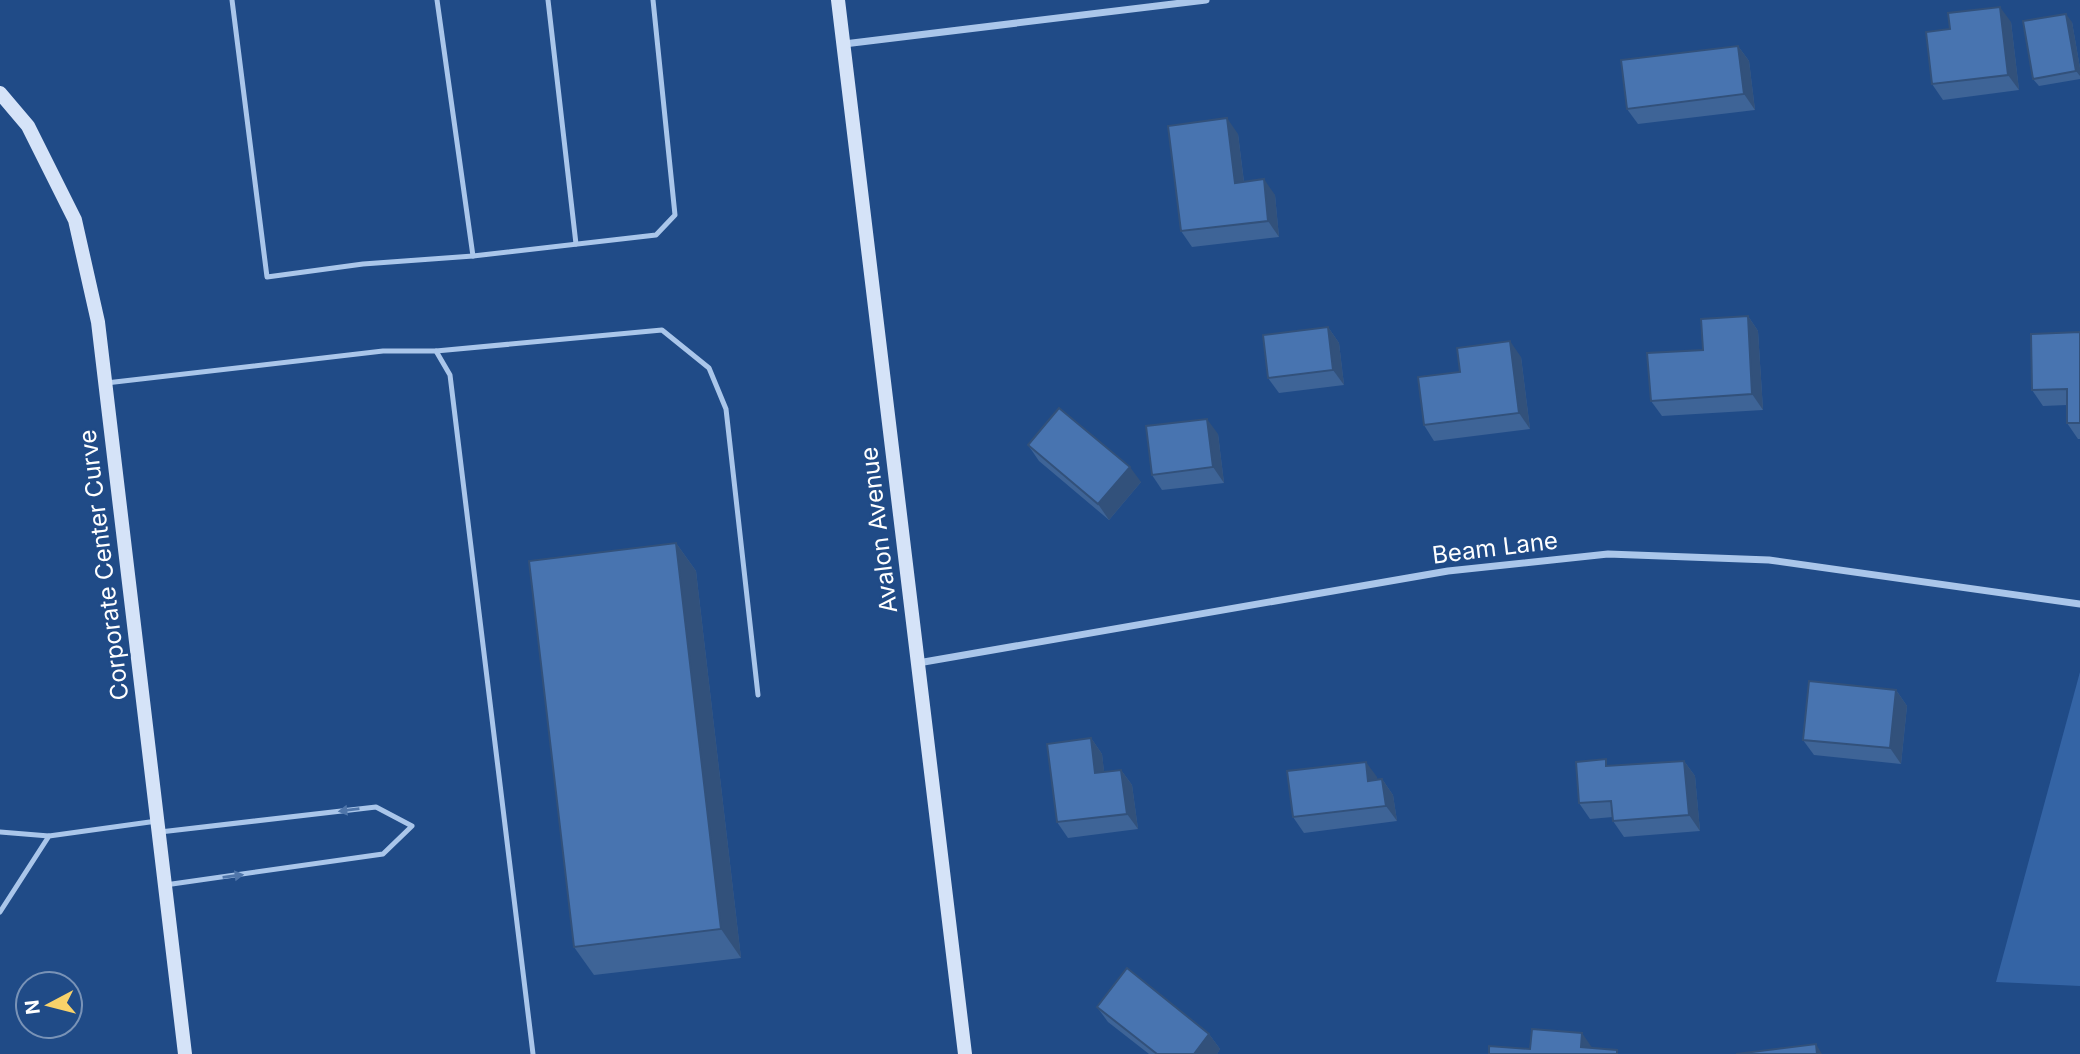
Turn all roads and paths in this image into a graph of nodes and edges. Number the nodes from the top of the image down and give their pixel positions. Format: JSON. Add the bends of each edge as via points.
{"nodes":[{"id":1,"x":232,"y":0,"type":"edge"},
{"id":2,"x":437,"y":0,"type":"edge"},
{"id":3,"x":548,"y":0,"type":"edge"},
{"id":4,"x":653,"y":0,"type":"edge"},
{"id":5,"x":838,"y":0,"type":"edge"},
{"id":6,"x":1206,"y":0,"type":"edge"},
{"id":7,"x":844,"y":44,"type":"junction"},
{"id":8,"x":0,"y":93,"type":"edge"},
{"id":9,"x":576,"y":244,"type":"junction"},
{"id":10,"x":472,"y":256,"type":"junction"},
{"id":11,"x":436,"y":351,"type":"junction"},
{"id":12,"x":105,"y":383,"type":"junction"},
{"id":13,"x":2080,"y":604,"type":"edge"},
{"id":14,"x":918,"y":663,"type":"junction"},
{"id":15,"x":758,"y":695,"type":"dead end"},
{"id":16,"x":158,"y":826,"type":"junction"},
{"id":17,"x":0,"y":832,"type":"edge"},
{"id":18,"x":49,"y":836,"type":"junction"},
{"id":19,"x":165,"y":885,"type":"junction"},
{"id":20,"x":0,"y":912,"type":"edge"},
{"id":21,"x":185,"y":1054,"type":"edge"},
{"id":22,"x":533,"y":1054,"type":"edge"},
{"id":23,"x":965,"y":1054,"type":"edge"}],
"edges":[{"from":1,"to":10,"type":"lane","via":[[267,277]]},
{"from":2,"to":10,"type":"lane"},
{"from":3,"to":9,"type":"lane"},
{"from":4,"to":9,"type":"lane","via":[[675,215],[656,235]]},
{"from":5,"to":7,"type":"street","name":"Avalon Avenue"},
{"from":6,"to":7,"type":"street"},
{"from":7,"to":14,"type":"street","name":"Avalon Avenue"},
{"from":8,"to":12,"type":"street","name":"Corporate Center Curve","via":[[28,126],[75,220],[98,322]]},
{"from":9,"to":10,"type":"lane"},
{"from":11,"to":12,"type":"lane","via":[[383,351]]},
{"from":11,"to":15,"type":"lane","via":[[662,330],[709,368],[726,409]]},
{"from":11,"to":22,"type":"lane","via":[[450,375]]},
{"from":12,"to":16,"type":"street","name":"Corporate Center Curve"},
{"from":13,"to":14,"type":"street","name":"Beam Lane","via":[[1769,560],[1608,554],[1448,571]]},
{"from":14,"to":23,"type":"street","name":"Avalon Avenue"},
{"from":16,"to":18,"type":"lane"},
{"from":16,"to":19,"type":"street","name":"Corporate Center Curve"},
{"from":19,"to":16,"type":"lane","one_way":true,"via":[[383,854],[412,826],[376,807]]},
{"from":17,"to":18,"type":"lane"},
{"from":18,"to":20,"type":"lane"},
{"from":19,"to":21,"type":"street","name":"Corporate Center Curve"}]}
